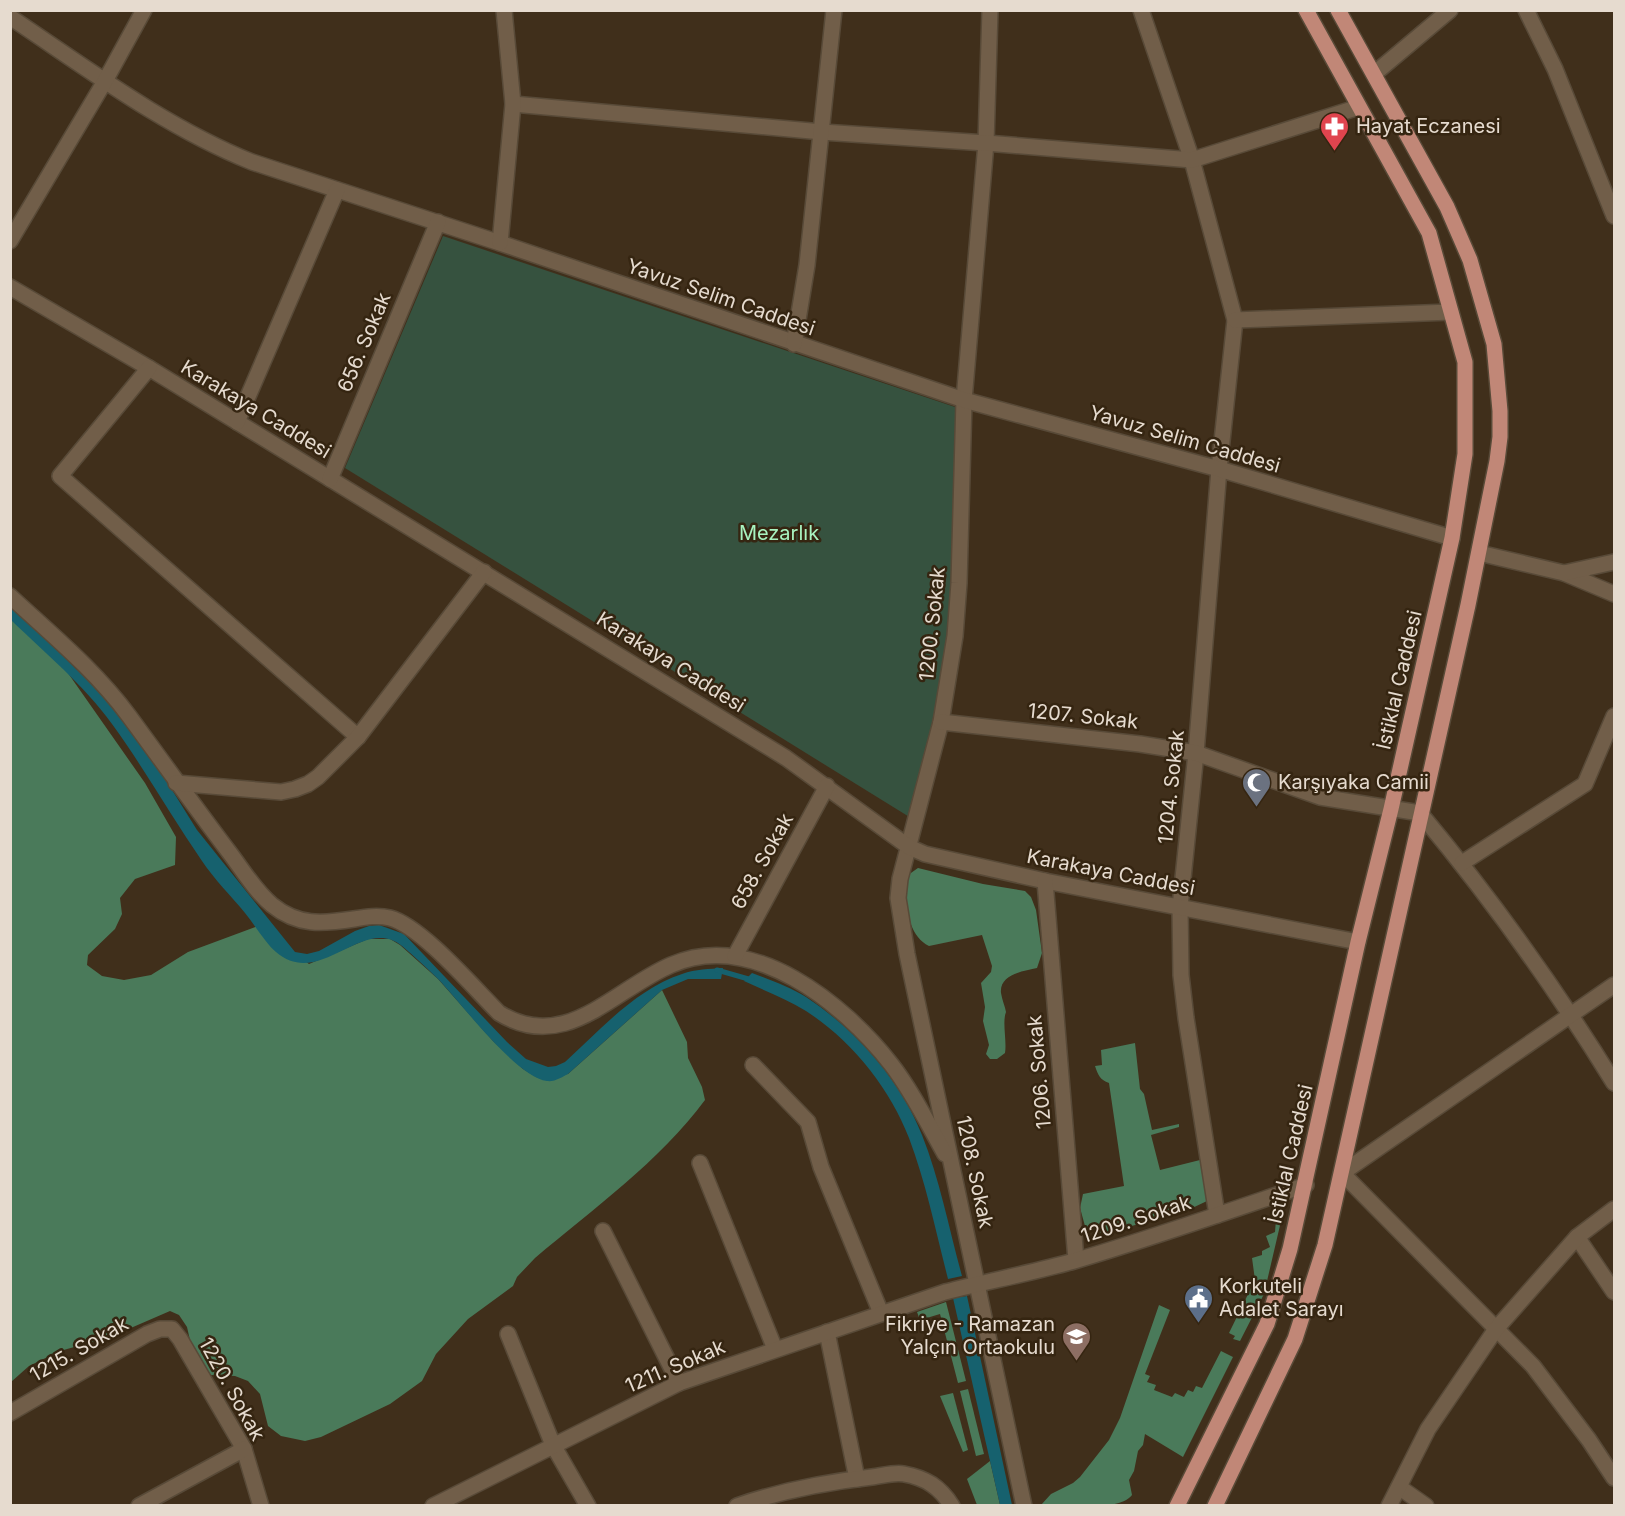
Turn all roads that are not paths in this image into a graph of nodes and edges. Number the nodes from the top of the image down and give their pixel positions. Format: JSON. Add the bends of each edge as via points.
{"nodes":[{"id":1,"x":144,"y":10,"type":"edge"},
{"id":2,"x":504,"y":10,"type":"edge"},
{"id":3,"x":834,"y":10,"type":"edge"},
{"id":4,"x":990,"y":10,"type":"edge"},
{"id":5,"x":1142,"y":10,"type":"edge"},
{"id":6,"x":1306,"y":10,"type":"edge"},
{"id":7,"x":1338,"y":10,"type":"edge"},
{"id":8,"x":1450,"y":10,"type":"edge"},
{"id":9,"x":1526,"y":10,"type":"edge"},
{"id":10,"x":10,"y":17,"type":"edge"},
{"id":11,"x":1374,"y":74,"type":"junction"},
{"id":12,"x":105,"y":81,"type":"junction"},
{"id":13,"x":513,"y":104,"type":"junction"},
{"id":14,"x":1359,"y":107,"type":"junction"},
{"id":15,"x":822,"y":132,"type":"junction"},
{"id":16,"x":986,"y":143,"type":"junction"},
{"id":17,"x":1192,"y":160,"type":"junction"},
{"id":18,"x":337,"y":190,"type":"junction"},
{"id":19,"x":1614,"y":216,"type":"edge"},
{"id":20,"x":438,"y":222,"type":"junction"},
{"id":21,"x":10,"y":241,"type":"edge"},
{"id":22,"x":500,"y":243,"type":"junction"},
{"id":23,"x":10,"y":287,"type":"edge"},
{"id":24,"x":1451,"y":312,"type":"junction"},
{"id":25,"x":1235,"y":321,"type":"junction"},
{"id":26,"x":794,"y":344,"type":"junction"},
{"id":27,"x":149,"y":368,"type":"junction"},
{"id":28,"x":964,"y":400,"type":"junction"},
{"id":29,"x":237,"y":422,"type":"junction"},
{"id":30,"x":1219,"y":469,"type":"junction"},
{"id":31,"x":330,"y":478,"type":"junction"},
{"id":32,"x":1452,"y":538,"type":"junction"},
{"id":33,"x":1479,"y":553,"type":"junction"},
{"id":34,"x":1614,"y":562,"type":"edge"},
{"id":35,"x":484,"y":572,"type":"junction"},
{"id":36,"x":1564,"y":573,"type":"junction"},
{"id":37,"x":1614,"y":594,"type":"edge"},
{"id":38,"x":10,"y":596,"type":"edge"},
{"id":39,"x":1614,"y":717,"type":"edge"},
{"id":40,"x":941,"y":722,"type":"junction"},
{"id":41,"x":358,"y":737,"type":"junction"},
{"id":42,"x":1610,"y":743,"type":"edge"},
{"id":43,"x":1196,"y":753,"type":"junction"},
{"id":44,"x":176,"y":783,"type":"junction"},
{"id":45,"x":827,"y":786,"type":"junction"},
{"id":46,"x":1391,"y":810,"type":"junction"},
{"id":47,"x":1420,"y":813,"type":"junction"},
{"id":48,"x":909,"y":847,"type":"junction"},
{"id":49,"x":1462,"y":863,"type":"junction"},
{"id":50,"x":1045,"y":881,"type":"junction"},
{"id":51,"x":1180,"y":907,"type":"junction"},
{"id":52,"x":1358,"y":942,"type":"junction"},
{"id":53,"x":735,"y":956,"type":"junction"},
{"id":54,"x":1614,"y":985,"type":"edge"},
{"id":55,"x":1572,"y":1014,"type":"junction"},
{"id":56,"x":753,"y":1065,"type":"dead end"},
{"id":57,"x":1614,"y":1083,"type":"edge"},
{"id":58,"x":700,"y":1163,"type":"dead end"},
{"id":59,"x":953,"y":1167,"type":"junction"},
{"id":60,"x":1342,"y":1173,"type":"junction"},
{"id":61,"x":1306,"y":1185,"type":"junction"},
{"id":62,"x":1614,"y":1209,"type":"edge"},
{"id":63,"x":1217,"y":1215,"type":"junction"},
{"id":64,"x":603,"y":1230,"type":"dead end"},
{"id":65,"x":1577,"y":1237,"type":"junction"},
{"id":66,"x":1076,"y":1260,"type":"junction"},
{"id":67,"x":977,"y":1283,"type":"junction"},
{"id":68,"x":945,"y":1292,"type":"joint"},
{"id":69,"x":1614,"y":1292,"type":"edge"},
{"id":70,"x":881,"y":1313,"type":"junction"},
{"id":71,"x":172,"y":1329,"type":"joint"},
{"id":72,"x":1496,"y":1329,"type":"junction"},
{"id":73,"x":827,"y":1332,"type":"junction"},
{"id":74,"x":508,"y":1334,"type":"dead end"},
{"id":75,"x":775,"y":1349,"type":"junction"},
{"id":76,"x":679,"y":1383,"type":"junction"},
{"id":77,"x":10,"y":1413,"type":"edge"},
{"id":78,"x":553,"y":1445,"type":"junction"},
{"id":79,"x":244,"y":1449,"type":"junction"},
{"id":80,"x":1614,"y":1478,"type":"edge"},
{"id":81,"x":857,"y":1479,"type":"junction"},
{"id":82,"x":1399,"y":1487,"type":"junction"},
{"id":83,"x":784,"y":1499,"type":"edge"},
{"id":84,"x":139,"y":1506,"type":"edge"},
{"id":85,"x":261,"y":1506,"type":"edge"},
{"id":86,"x":434,"y":1506,"type":"edge"},
{"id":87,"x":588,"y":1506,"type":"edge"},
{"id":88,"x":737,"y":1506,"type":"edge"},
{"id":89,"x":952,"y":1506,"type":"edge"},
{"id":90,"x":1024,"y":1506,"type":"edge"},
{"id":91,"x":1177,"y":1506,"type":"edge"},
{"id":92,"x":1215,"y":1506,"type":"edge"},
{"id":93,"x":1389,"y":1506,"type":"edge"},
{"id":94,"x":1426,"y":1506,"type":"edge"}],
"edges":[{"from":1,"to":12,"type":"street"},
{"from":2,"to":13,"type":"street"},
{"from":3,"to":15,"type":"street"},
{"from":4,"to":16,"type":"street","name":"1200. Sokak"},
{"from":5,"to":17,"type":"street"},
{"from":6,"to":14,"type":"main road","name":"İstiklal Caddesi"},
{"from":7,"to":11,"type":"main road"},
{"from":8,"to":11,"type":"street"},
{"from":9,"to":19,"type":"street","via":[[1555,69]]},
{"from":10,"to":12,"type":"street","name":"Yavuz Selim Caddesi"},
{"from":11,"to":33,"type":"main road","via":[[1462,239],[1478,280],[1494,344],[1500,437]]},
{"from":12,"to":18,"type":"street","name":"Yavuz Selim Caddesi","via":[[219,149]]},
{"from":12,"to":21,"type":"street"},
{"from":13,"to":15,"type":"street"},
{"from":13,"to":22,"type":"street"},
{"from":14,"to":17,"type":"street"},
{"from":14,"to":24,"type":"main road","name":"İstiklal Caddesi","via":[[1429,233]]},
{"from":15,"to":16,"type":"street"},
{"from":15,"to":26,"type":"street"},
{"from":16,"to":17,"type":"street"},
{"from":16,"to":28,"type":"street","name":"1200. Sokak"},
{"from":17,"to":25,"type":"street"},
{"from":18,"to":20,"type":"street","name":"Yavuz Selim Caddesi"},
{"from":18,"to":29,"type":"street"},
{"from":20,"to":22,"type":"street","name":"Yavuz Selim Caddesi"},
{"from":20,"to":31,"type":"street","name":"656. Sokak"},
{"from":22,"to":26,"type":"street","name":"Yavuz Selim Caddesi"},
{"from":23,"to":27,"type":"street","name":"Karakaya Caddesi"},
{"from":24,"to":25,"type":"street"},
{"from":24,"to":32,"type":"main road","name":"İstiklal Caddesi","via":[[1465,362],[1465,454]]},
{"from":25,"to":30,"type":"street","name":"1204. Sokak"},
{"from":26,"to":28,"type":"street","name":"Yavuz Selim Caddesi"},
{"from":27,"to":29,"type":"street","name":"Karakaya Caddesi"},
{"from":27,"to":41,"type":"street","via":[[60,476]]},
{"from":28,"to":30,"type":"street","name":"Yavuz Selim Caddesi"},
{"from":28,"to":40,"type":"street","name":"1200. Sokak","via":[[959,583]]},
{"from":29,"to":31,"type":"street","name":"Karakaya Caddesi"},
{"from":30,"to":32,"type":"street","name":"Yavuz Selim Caddesi"},
{"from":30,"to":43,"type":"street","name":"1204. Sokak"},
{"from":31,"to":35,"type":"street","name":"Karakaya Caddesi"},
{"from":32,"to":46,"type":"main road","name":"İstiklal Caddesi"},
{"from":33,"to":36,"type":"street"},
{"from":33,"to":47,"type":"main road"},
{"from":34,"to":36,"type":"street"},
{"from":35,"to":41,"type":"street"},
{"from":35,"to":45,"type":"street","name":"Karakaya Caddesi"},
{"from":36,"to":37,"type":"street"},
{"from":38,"to":44,"type":"street","via":[[96,676]]},
{"from":39,"to":42,"type":"street"},
{"from":40,"to":43,"type":"street","name":"1207. Sokak"},
{"from":40,"to":48,"type":"street","name":"1200. Sokak"},
{"from":41,"to":44,"type":"street","via":[[318,777],[296,789],[281,792]]},
{"from":42,"to":49,"type":"street","via":[[1586,784]]},
{"from":43,"to":46,"type":"street","name":"1207. Sokak","via":[[1320,797]]},
{"from":43,"to":51,"type":"street","name":"1204. Sokak"},
{"from":44,"to":53,"type":"street","via":[[260,893],[280,911],[313,923],[370,916],[399,921],[422,936],[499,1013],[520,1023],[543,1027],[579,1019],[672,965]]},
{"from":45,"to":48,"type":"street","name":"Karakaya Caddesi"},
{"from":45,"to":53,"type":"street","name":"658. Sokak"},
{"from":46,"to":47,"type":"street","name":"1207. Sokak"},
{"from":46,"to":52,"type":"main road","name":"İstiklal Caddesi"},
{"from":47,"to":49,"type":"street"},
{"from":47,"to":60,"type":"main road"},
{"from":48,"to":50,"type":"street","name":"Karakaya Caddesi"},
{"from":48,"to":59,"type":"street","name":"1208. Sokak","via":[[900,879],[901,920]]},
{"from":49,"to":55,"type":"street"},
{"from":50,"to":51,"type":"street","name":"Karakaya Caddesi"},
{"from":50,"to":66,"type":"street","name":"1206. Sokak"},
{"from":51,"to":52,"type":"street","name":"Karakaya Caddesi"},
{"from":51,"to":63,"type":"street","name":"1204. Sokak","via":[[1186,1018]]},
{"from":52,"to":61,"type":"main road","name":"İstiklal Caddesi"},
{"from":53,"to":59,"type":"street","via":[[800,982],[870,1040],[899,1075]]},
{"from":54,"to":55,"type":"street"},
{"from":55,"to":57,"type":"street"},
{"from":55,"to":60,"type":"street"},
{"from":56,"to":70,"type":"street","via":[[808,1122],[821,1167]]},
{"from":58,"to":75,"type":"street"},
{"from":59,"to":67,"type":"street","name":"1208. Sokak"},
{"from":60,"to":72,"type":"street"},
{"from":60,"to":92,"type":"main road","via":[[1295,1339]]},
{"from":61,"to":63,"type":"street","name":"1209. Sokak"},
{"from":61,"to":91,"type":"main road","name":"İstiklal Caddesi","via":[[1266,1324]]},
{"from":62,"to":65,"type":"street"},
{"from":63,"to":66,"type":"street","name":"1209. Sokak"},
{"from":64,"to":76,"type":"street"},
{"from":65,"to":69,"type":"street"},
{"from":65,"to":72,"type":"street"},
{"from":66,"to":67,"type":"street","name":"1209. Sokak"},
{"from":67,"to":68,"type":"street","name":"1209. Sokak"},
{"from":67,"to":90,"type":"street","name":"1208. Sokak"},
{"from":68,"to":70,"type":"street","name":"1211. Sokak"},
{"from":70,"to":73,"type":"street","name":"1211. Sokak"},
{"from":71,"to":77,"type":"street","name":"1215. Sokak","via":[[147,1334]]},
{"from":71,"to":79,"type":"street","name":"1220. Sokak"},
{"from":72,"to":80,"type":"street","via":[[1533,1366]]},
{"from":72,"to":82,"type":"street","via":[[1428,1429]]},
{"from":73,"to":75,"type":"street","name":"1211. Sokak"},
{"from":73,"to":81,"type":"street"},
{"from":74,"to":78,"type":"street"},
{"from":75,"to":76,"type":"street","name":"1211. Sokak"},
{"from":76,"to":78,"type":"street","name":"1211. Sokak"},
{"from":78,"to":86,"type":"street","name":"1211. Sokak"},
{"from":78,"to":87,"type":"street"},
{"from":79,"to":84,"type":"street"},
{"from":79,"to":85,"type":"street","name":"1220. Sokak"},
{"from":81,"to":83,"type":"street"},
{"from":81,"to":89,"type":"street","via":[[901,1473],[920,1478],[936,1485]]},
{"from":82,"to":93,"type":"street"},
{"from":82,"to":94,"type":"street"},
{"from":83,"to":88,"type":"street"}]}
